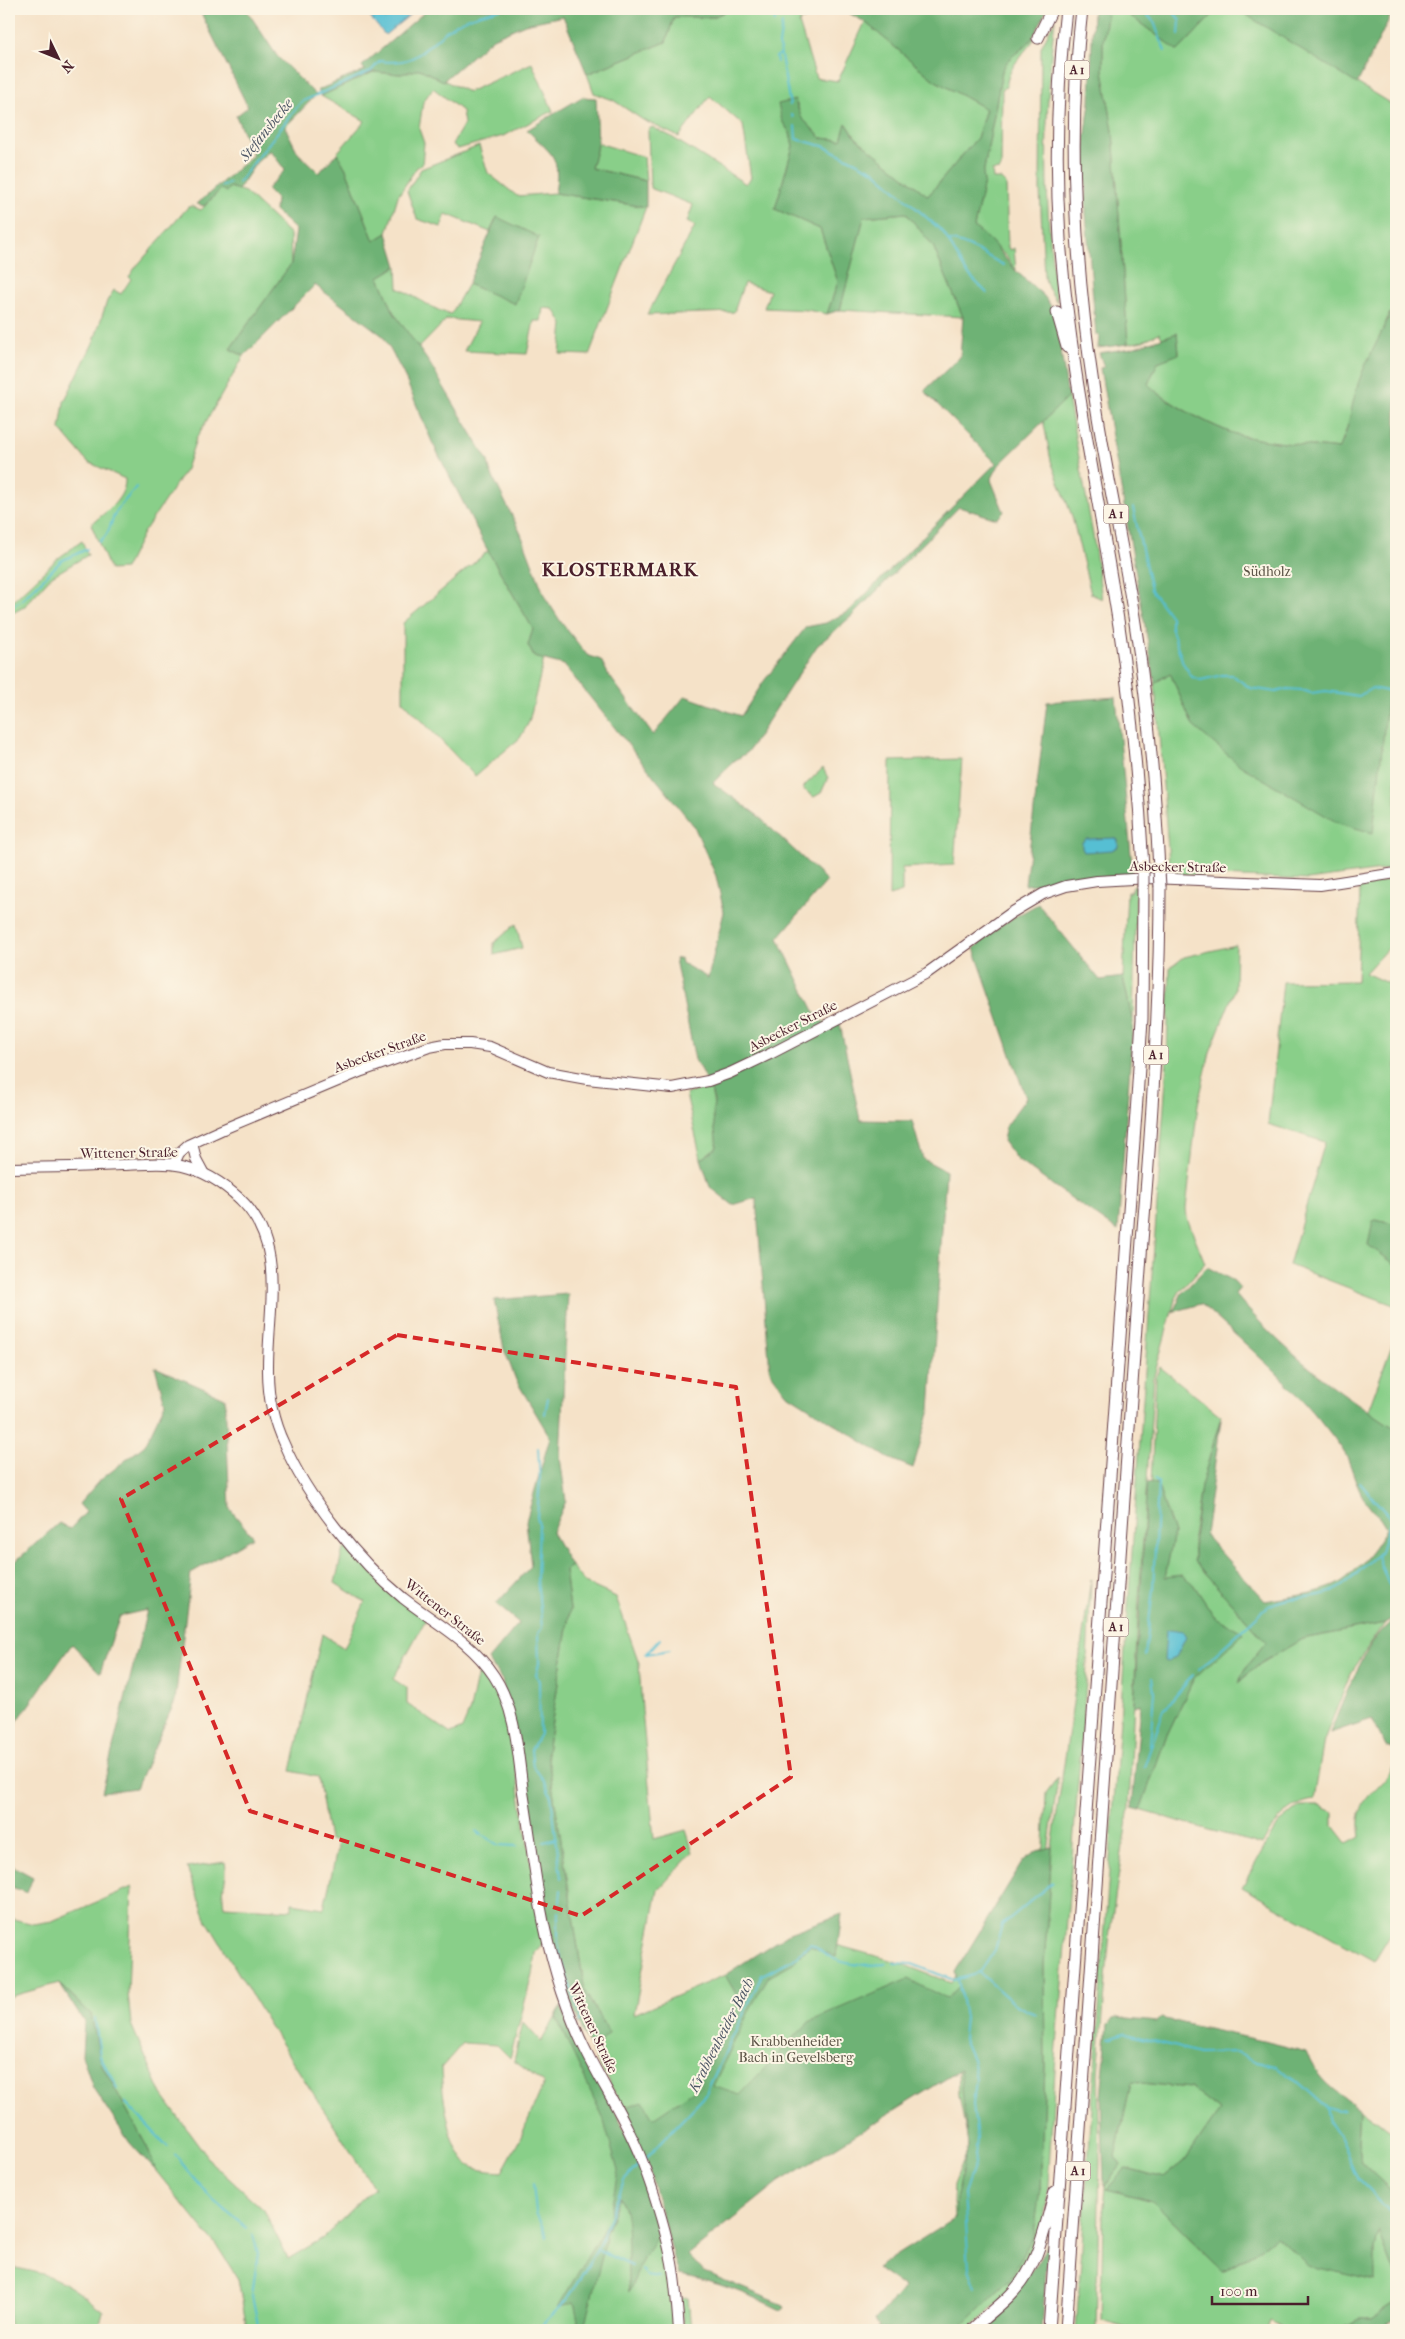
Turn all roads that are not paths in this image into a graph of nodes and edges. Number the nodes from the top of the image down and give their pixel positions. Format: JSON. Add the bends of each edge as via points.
{"nodes":[{"id":1,"x":1052,"y":9,"type":"edge"},
{"id":2,"x":1066,"y":9,"type":"edge"},
{"id":3,"x":1082,"y":9,"type":"edge"},
{"id":4,"x":1038,"y":38,"type":"dead end"},
{"id":5,"x":1057,"y":312,"type":"dead end"},
{"id":6,"x":1074,"y":364,"type":"junction"},
{"id":7,"x":1396,"y":873,"type":"edge"},
{"id":8,"x":194,"y":1145,"type":"junction"},
{"id":9,"x":179,"y":1165,"type":"junction"},
{"id":10,"x":9,"y":1168,"type":"edge"},
{"id":11,"x":203,"y":1172,"type":"junction"},
{"id":12,"x":1060,"y":2174,"type":"junction"},
{"id":13,"x":679,"y":2330,"type":"edge"},
{"id":14,"x":972,"y":2330,"type":"edge"},
{"id":15,"x":1050,"y":2330,"type":"edge"},
{"id":16,"x":1066,"y":2330,"type":"edge"}],
"edges":[{"from":1,"to":4,"type":"highway"},
{"from":2,"to":6,"type":"highway","number":"A 1","via":[[1058,150],[1060,237]]},
{"from":3,"to":16,"type":"highway","number":"A 1","bridge":true,"via":[[1075,159],[1081,285],[1094,391],[1141,668],[1154,785],[1160,887],[1158,1022]]},
{"from":5,"to":6,"type":"highway"},
{"from":6,"to":12,"type":"highway","number":"A 1","bridge":true,"via":[[1128,690],[1137,776],[1143,868],[1142,1019]]},
{"from":7,"to":8,"type":"main road","name":"Asbecker Straße","via":[[1320,886],[1150,878],[1066,886],[1043,894],[1011,913],[927,973],[806,1036],[708,1081],[672,1088],[588,1079],[550,1072],[490,1048],[445,1044],[362,1071]]},
{"from":8,"to":9,"type":"main road"},
{"from":8,"to":11,"type":"main road","via":[[196,1159]]},
{"from":9,"to":10,"type":"main road","name":"Wittener Straße"},
{"from":9,"to":11,"type":"main road","name":"Wittener Straße"},
{"from":11,"to":13,"type":"main road","name":"Wittener Straße","via":[[253,1212],[266,1239],[272,1268],[269,1391],[277,1428],[292,1461],[339,1530],[373,1570],[406,1600],[474,1651],[503,1693],[516,1742],[540,1904],[556,1981],[585,2048],[645,2168],[672,2262]]},
{"from":12,"to":14,"type":"highway","via":[[1038,2254],[1012,2293]]},
{"from":12,"to":15,"type":"highway","number":"A 1"}]}
